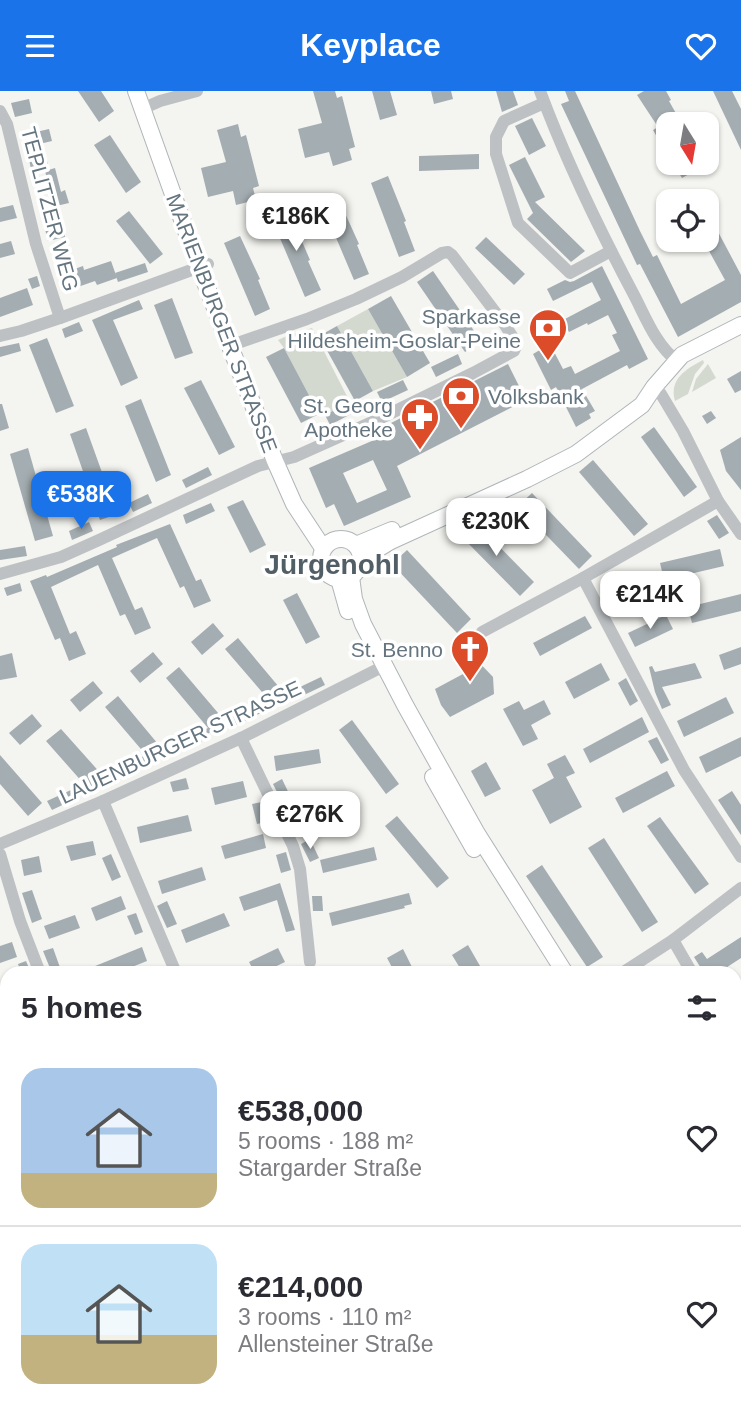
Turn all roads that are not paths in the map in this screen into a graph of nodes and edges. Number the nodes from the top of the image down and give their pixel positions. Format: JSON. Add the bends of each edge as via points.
{"nodes":[{"id":1,"x":136,"y":91,"type":"edge"},
{"id":2,"x":197,"y":91,"type":"edge"},
{"id":3,"x":542,"y":97,"type":"edge"},
{"id":4,"x":147,"y":101,"type":"edge"},
{"id":5,"x":0,"y":111,"type":"edge"},
{"id":6,"x":611,"y":251,"type":"junction"},
{"id":7,"x":203,"y":265,"type":"junction"},
{"id":8,"x":60,"y":318,"type":"junction"},
{"id":9,"x":741,"y":325,"type":"edge"},
{"id":10,"x":0,"y":336,"type":"edge"},
{"id":11,"x":233,"y":344,"type":"junction"},
{"id":12,"x":677,"y":361,"type":"junction"},
{"id":13,"x":654,"y":387,"type":"junction"},
{"id":14,"x":280,"y":460,"type":"junction"},
{"id":15,"x":718,"y":501,"type":"junction"},
{"id":16,"x":741,"y":534,"type":"edge"},
{"id":17,"x":328,"y":545,"type":"junction"},
{"id":18,"x":359,"y":552,"type":"junction"},
{"id":19,"x":0,"y":574,"type":"edge"},
{"id":20,"x":345,"y":578,"type":"junction"},
{"id":21,"x":583,"y":578,"type":"junction"},
{"id":22,"x":481,"y":632,"type":"dead end"},
{"id":23,"x":379,"y":668,"type":"junction"},
{"id":24,"x":241,"y":738,"type":"junction"},
{"id":25,"x":103,"y":801,"type":"junction"},
{"id":26,"x":0,"y":844,"type":"edge"},
{"id":27,"x":0,"y":854,"type":"edge"},
{"id":28,"x":741,"y":857,"type":"edge"},
{"id":29,"x":741,"y":888,"type":"edge"},
{"id":30,"x":673,"y":940,"type":"junction"},
{"id":31,"x":310,"y":962,"type":"dead end"},
{"id":32,"x":37,"y":966,"type":"edge"},
{"id":33,"x":173,"y":966,"type":"edge"},
{"id":34,"x":549,"y":966,"type":"edge"},
{"id":35,"x":561,"y":966,"type":"edge"},
{"id":36,"x":633,"y":966,"type":"edge"},
{"id":37,"x":688,"y":966,"type":"edge"},
{"id":38,"x":0,"y":1200,"type":"edge"},
{"id":39,"x":0,"y":1210,"type":"edge"}],
"edges":[{"from":1,"to":4,"type":"street","name":"MARIENBURGER STRASSE"},
{"from":2,"to":4,"type":"street"},
{"from":3,"to":6,"type":"street"},
{"from":3,"to":6,"type":"street","via":[[504,121],[496,137],[496,154],[518,223],[570,273]]},
{"from":4,"to":7,"type":"street","name":"MARIENBURGER STRASSE"},
{"from":5,"to":8,"type":"street","name":"TEPLITZER WEG"},
{"from":6,"to":12,"type":"street","via":[[663,349]]},
{"from":7,"to":8,"type":"street"},
{"from":7,"to":11,"type":"street","name":"MARIENBURGER STRASSE"},
{"from":8,"to":10,"type":"street"},
{"from":9,"to":12,"type":"street"},
{"from":11,"to":14,"type":"street","name":"MARIENBURGER STRASSE"},
{"from":11,"to":14,"type":"street","via":[[346,304],[448,252],[517,344],[514,351],[385,417]]},
{"from":12,"to":13,"type":"street"},
{"from":13,"to":15,"type":"street","via":[[683,431]]},
{"from":13,"to":18,"type":"street","via":[[570,446]]},
{"from":14,"to":17,"type":"street","name":"MARIENBURGER STRASSE"},
{"from":14,"to":19,"type":"street","via":[[61,557]]},
{"from":15,"to":16,"type":"street"},
{"from":15,"to":21,"type":"street"},
{"from":17,"to":18,"type":"street","via":[[345,539]]},
{"from":17,"to":20,"type":"street","name":"MARIENBURGER STRASSE","via":[[320,559],[324,571],[333,578]]},
{"from":18,"to":20,"type":"street","via":[[358,569]]},
{"from":20,"to":23,"type":"street","name":"MARIENBURGER STRASSE","via":[[354,628]]},
{"from":21,"to":22,"type":"street"},
{"from":21,"to":28,"type":"street","via":[[684,770]]},
{"from":23,"to":24,"type":"street","name":"LAUENBURGER STRASSE"},
{"from":23,"to":34,"type":"street","name":"MARIENBURGER STRASSE","via":[[454,816]]},
{"from":23,"to":35,"type":"street","name":"MARIENBURGER STRASSE"},
{"from":24,"to":25,"type":"street","name":"LAUENBURGER STRASSE"},
{"from":24,"to":31,"type":"street","via":[[293,846],[300,869]]},
{"from":25,"to":26,"type":"street","name":"LAUENBURGER STRASSE"},
{"from":25,"to":33,"type":"street"},
{"from":27,"to":32,"type":"street"},
{"from":29,"to":30,"type":"street"},
{"from":30,"to":36,"type":"street"},
{"from":30,"to":37,"type":"street"},
{"from":38,"to":39,"type":"street"}]}
